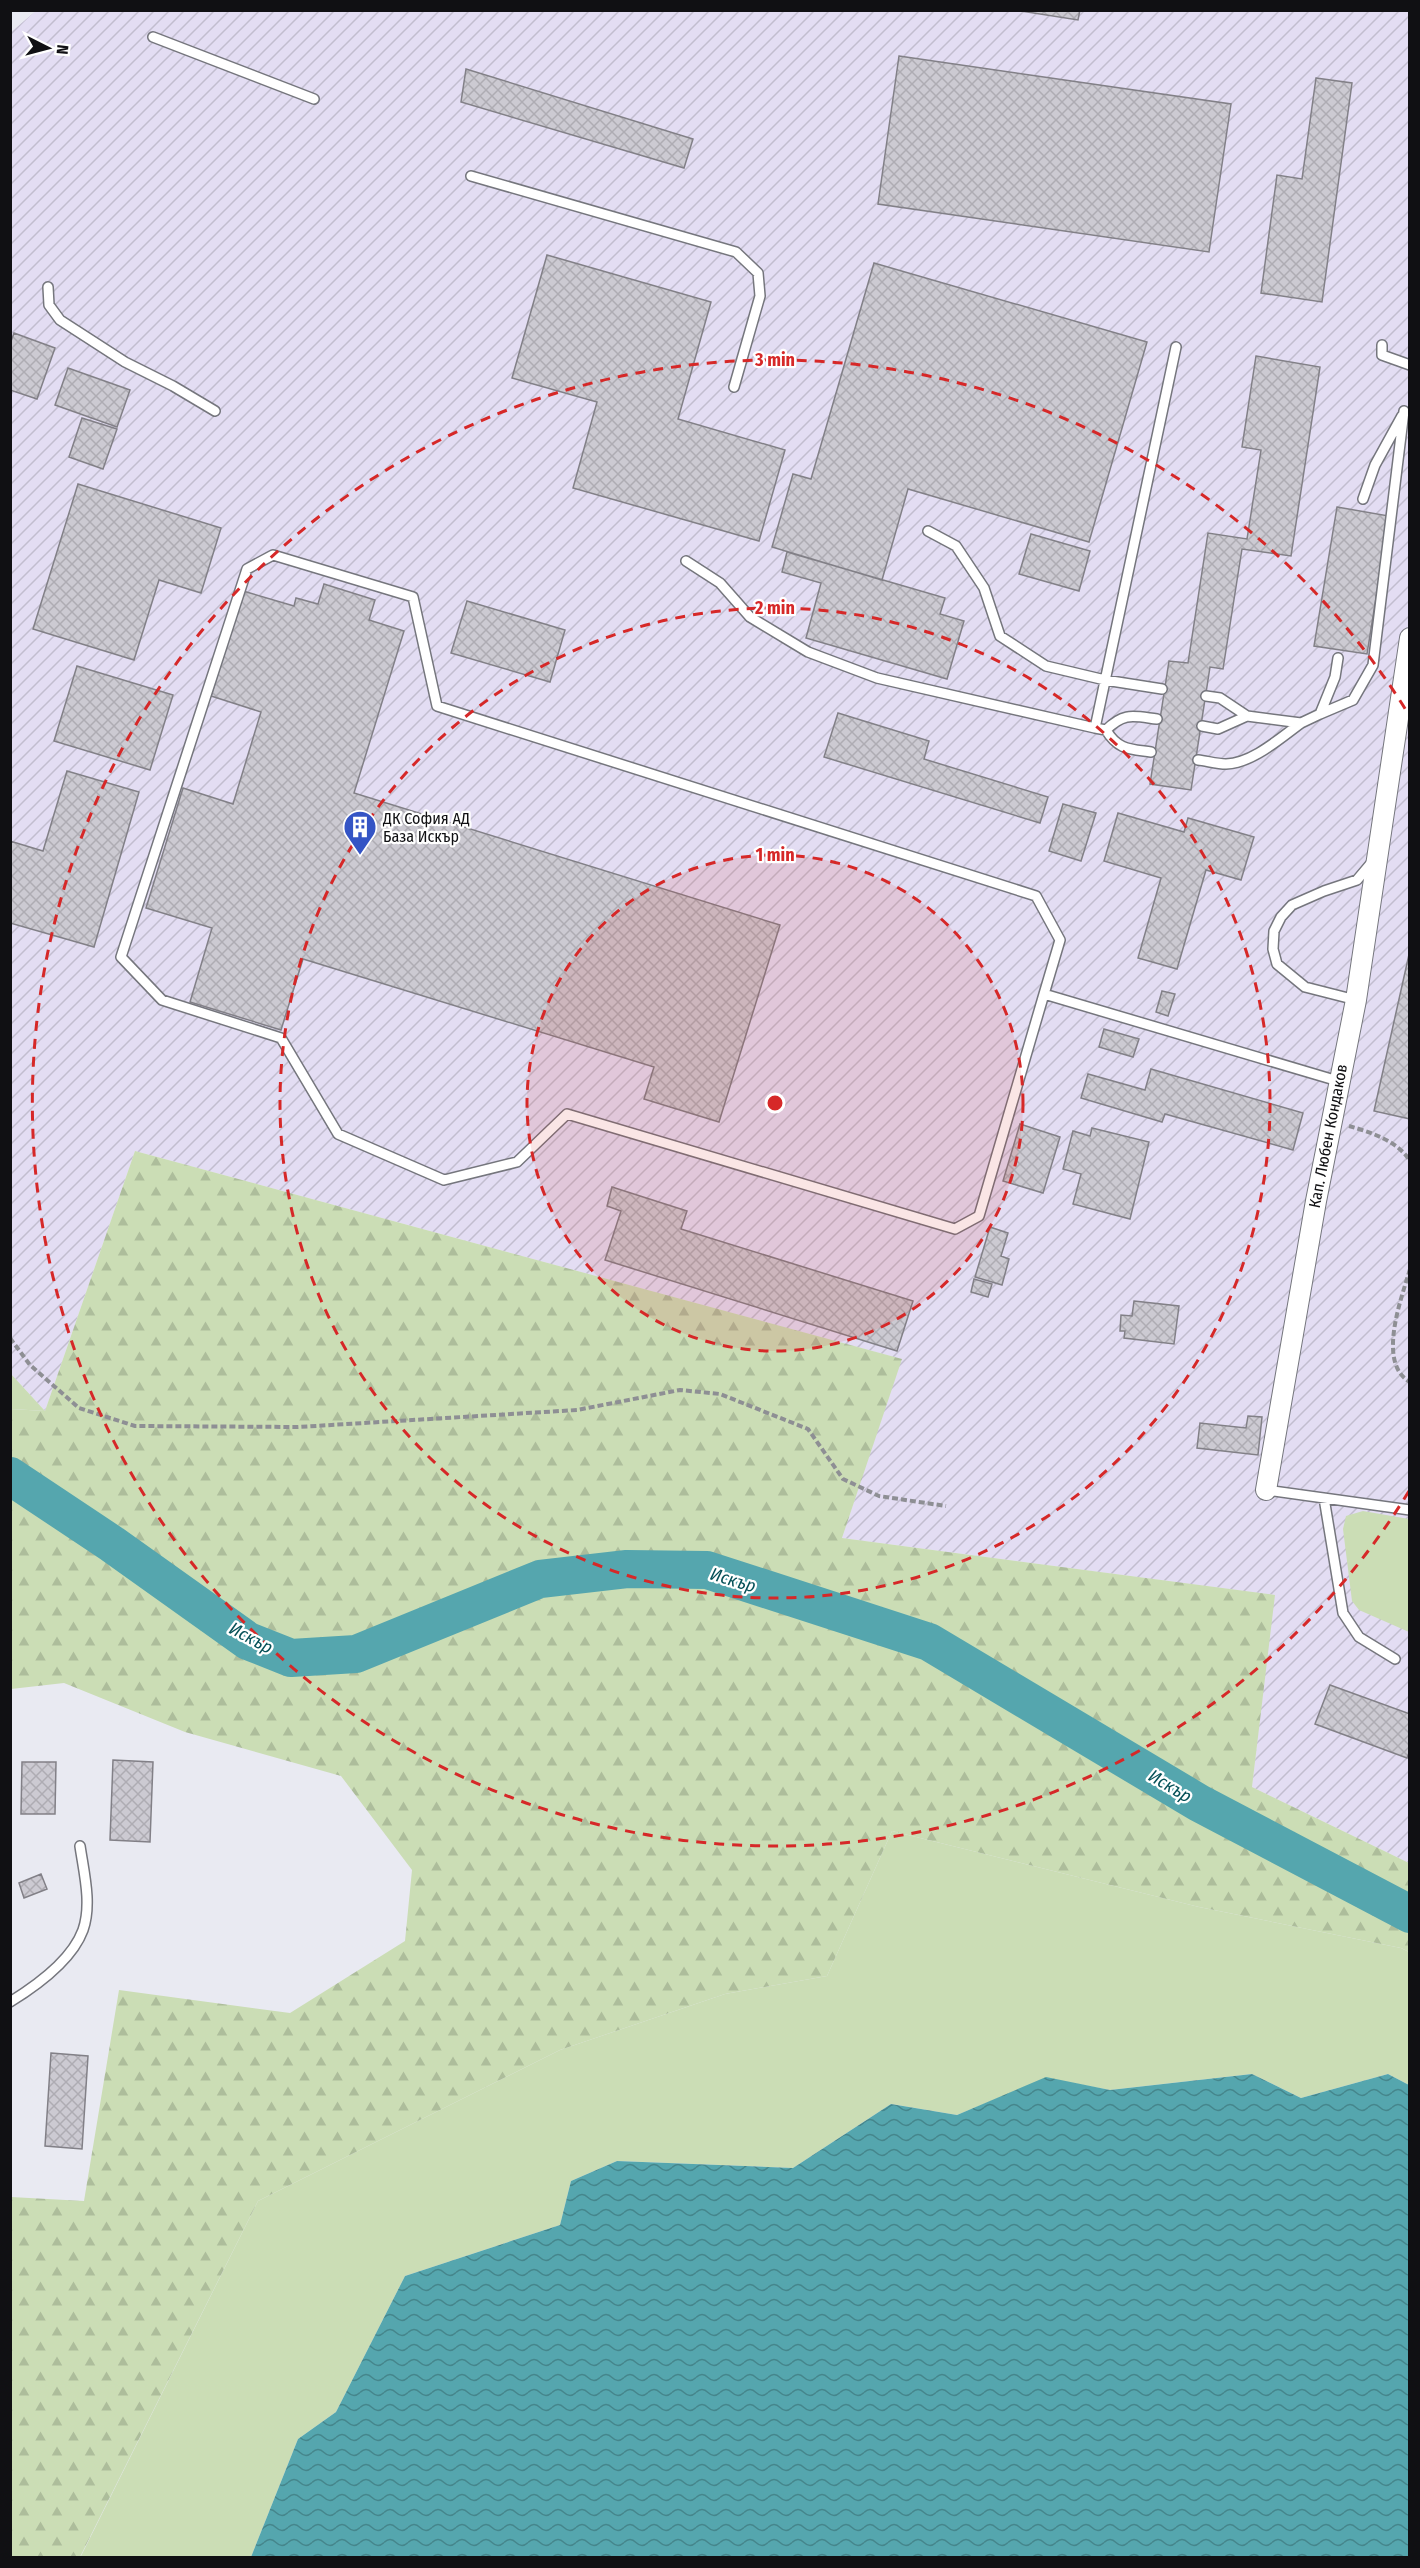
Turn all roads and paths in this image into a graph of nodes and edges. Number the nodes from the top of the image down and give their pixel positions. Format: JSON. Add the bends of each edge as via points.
{"nodes":[{"id":1,"x":153,"y":37,"type":"dead end"},
{"id":2,"x":314,"y":99,"type":"dead end"},
{"id":3,"x":471,"y":177,"type":"dead end"},
{"id":4,"x":48,"y":287,"type":"dead end"},
{"id":5,"x":1382,"y":345,"type":"dead end"},
{"id":6,"x":1176,"y":347,"type":"dead end"},
{"id":7,"x":1410,"y":365,"type":"edge"},
{"id":8,"x":734,"y":387,"type":"dead end"},
{"id":9,"x":215,"y":411,"type":"dead end"},
{"id":10,"x":1363,"y":499,"type":"dead end"},
{"id":11,"x":928,"y":531,"type":"dead end"},
{"id":12,"x":686,"y":561,"type":"dead end"},
{"id":13,"x":1410,"y":638,"type":"edge"},
{"id":14,"x":1338,"y":658,"type":"dead end"},
{"id":15,"x":1105,"y":680,"type":"junction"},
{"id":16,"x":1162,"y":689,"type":"dead end"},
{"id":17,"x":1206,"y":696,"type":"dead end"},
{"id":18,"x":1320,"y":714,"type":"junction"},
{"id":19,"x":1247,"y":716,"type":"junction"},
{"id":20,"x":1157,"y":719,"type":"dead end"},
{"id":21,"x":1301,"y":723,"type":"junction"},
{"id":22,"x":1202,"y":726,"type":"dead end"},
{"id":23,"x":1095,"y":728,"type":"junction"},
{"id":24,"x":1106,"y":730,"type":"junction"},
{"id":25,"x":1151,"y":752,"type":"dead end"},
{"id":26,"x":1198,"y":760,"type":"dead end"},
{"id":27,"x":1377,"y":857,"type":"junction"},
{"id":28,"x":1044,"y":994,"type":"junction"},
{"id":29,"x":1356,"y":1000,"type":"junction"},
{"id":30,"x":1338,"y":1081,"type":"junction"},
{"id":31,"x":1331,"y":1121,"type":"junction"},
{"id":32,"x":1410,"y":1161,"type":"edge"},
{"id":33,"x":1410,"y":1269,"type":"edge"},
{"id":34,"x":10,"y":1338,"type":"edge"},
{"id":35,"x":1410,"y":1382,"type":"edge"},
{"id":36,"x":1266,"y":1490,"type":"joint"},
{"id":37,"x":1324,"y":1498,"type":"junction"},
{"id":38,"x":946,"y":1506,"type":"dead end"},
{"id":39,"x":1410,"y":1510,"type":"edge"},
{"id":40,"x":1395,"y":1659,"type":"dead end"},
{"id":41,"x":80,"y":1846,"type":"dead end"},
{"id":42,"x":10,"y":2002,"type":"edge"}],
"edges":[{"from":1,"to":2,"type":"lane"},
{"from":3,"to":8,"type":"lane","via":[[736,252],[758,273],[760,296]]},
{"from":4,"to":9,"type":"lane","via":[[49,305],[60,320],[125,362]]},
{"from":5,"to":7,"type":"lane","via":[[1382,355]]},
{"from":6,"to":15,"type":"lane"},
{"from":10,"to":18,"type":"lane","via":[[1378,458],[1404,411],[1373,665],[1353,700]]},
{"from":11,"to":15,"type":"lane","via":[[956,546],[984,588],[1000,636],[1046,666]]},
{"from":12,"to":23,"type":"lane","via":[[720,583],[750,618],[808,652],[877,678]]},
{"from":13,"to":27,"type":"street","name":"Кап. Любен Кондаков"},
{"from":14,"to":18,"type":"lane"},
{"from":15,"to":16,"type":"lane"},
{"from":15,"to":23,"type":"lane"},
{"from":17,"to":19,"type":"lane","via":[[1220,698]]},
{"from":18,"to":21,"type":"lane"},
{"from":19,"to":21,"type":"lane"},
{"from":19,"to":22,"type":"lane","via":[[1218,729]]},
{"from":20,"to":24,"type":"lane","via":[[1118,718]]},
{"from":21,"to":26,"type":"lane","via":[[1272,745],[1241,761],[1226,764]]},
{"from":23,"to":24,"type":"lane"},
{"from":24,"to":25,"type":"lane","via":[[1113,742]]},
{"from":27,"to":29,"type":"street","name":"Кап. Любен Кондаков"},
{"from":27,"to":29,"type":"lane","via":[[1357,880],[1292,905],[1274,931],[1272,949],[1277,964],[1305,987]]},
{"from":28,"to":28,"type":"lane","via":[[979,1216],[955,1229],[567,1114],[516,1162],[444,1180],[338,1134],[281,1038],[162,1000],[121,957],[247,569],[273,555],[413,597],[437,706],[1036,896],[1060,940]]},
{"from":28,"to":30,"type":"lane"},
{"from":29,"to":30,"type":"street","name":"Кап. Любен Кондаков"},
{"from":30,"to":31,"type":"street","name":"Кап. Любен Кондаков"},
{"from":31,"to":32,"type":"path","via":[[1365,1131],[1403,1150]]},
{"from":31,"to":36,"type":"street","name":"Кап. Любен Кондаков"},
{"from":33,"to":35,"type":"path","via":[[1392,1332],[1393,1359]]},
{"from":34,"to":38,"type":"path","via":[[30,1365],[79,1408],[135,1426],[298,1427],[577,1410],[680,1390],[720,1394],[808,1429],[843,1479],[879,1496]]},
{"from":36,"to":37,"type":"lane","name":"Кап. Любен Кондаков"},
{"from":37,"to":39,"type":"lane","name":"Кап. Любен Кондаков"},
{"from":37,"to":40,"type":"lane","via":[[1343,1613],[1359,1638]]},
{"from":41,"to":42,"type":"lane","via":[[87,1908],[83,1930],[72,1950]]}]}
